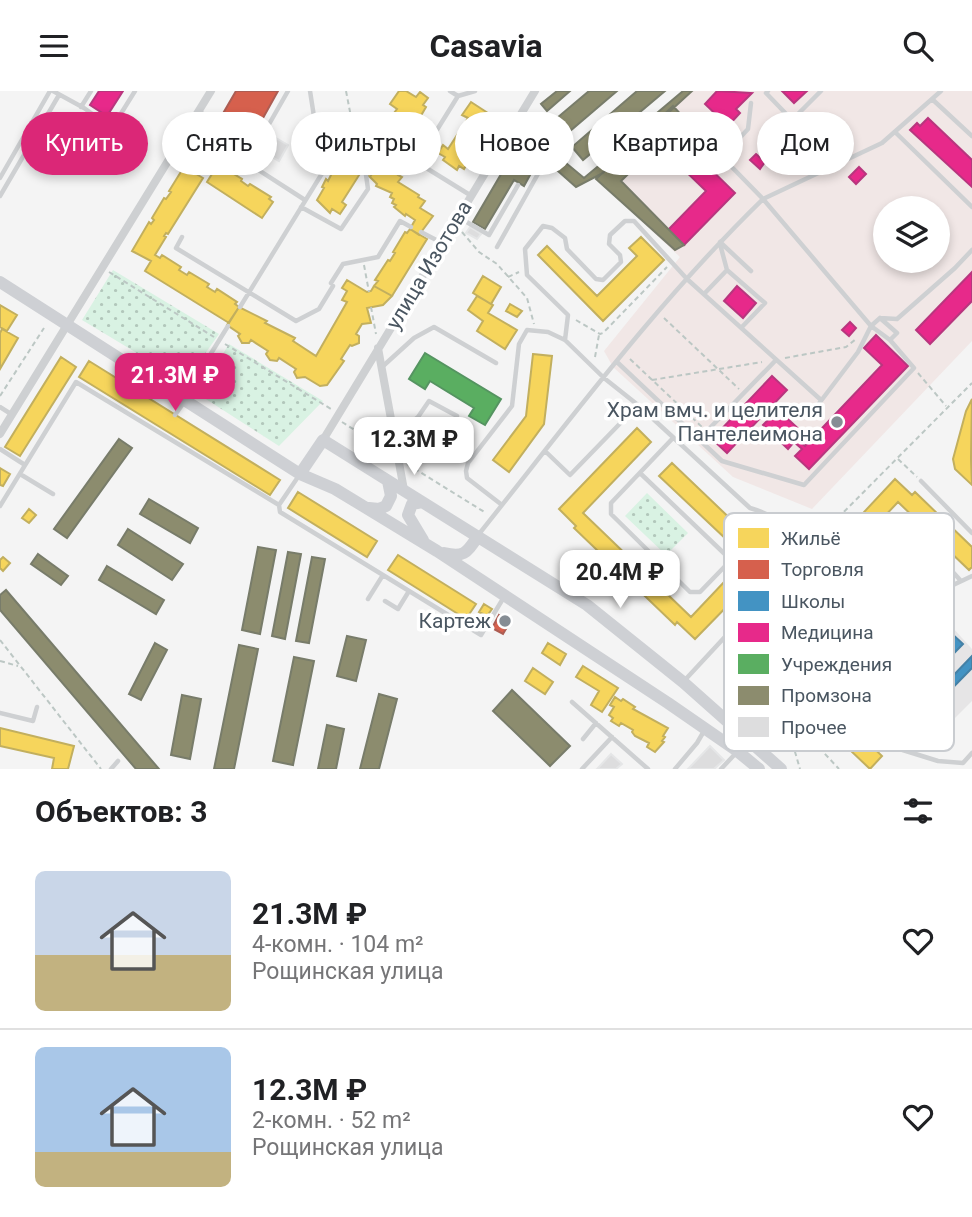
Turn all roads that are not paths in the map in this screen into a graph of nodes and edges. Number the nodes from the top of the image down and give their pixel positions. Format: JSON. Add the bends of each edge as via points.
{"nodes":[{"id":1,"x":90,"y":91,"type":"edge"},
{"id":2,"x":135,"y":91,"type":"edge"},
{"id":3,"x":211,"y":91,"type":"edge"},
{"id":4,"x":289,"y":91,"type":"edge"},
{"id":5,"x":310,"y":91,"type":"edge"},
{"id":6,"x":450,"y":91,"type":"edge"},
{"id":7,"x":475,"y":91,"type":"edge"},
{"id":8,"x":535,"y":91,"type":"edge"},
{"id":9,"x":768,"y":91,"type":"edge"},
{"id":10,"x":821,"y":91,"type":"edge"},
{"id":11,"x":941,"y":91,"type":"edge"},
{"id":12,"x":55,"y":92,"type":"edge"},
{"id":13,"x":457,"y":96,"type":"junction"},
{"id":14,"x":932,"y":99,"type":"junction"},
{"id":15,"x":751,"y":103,"type":"dead end"},
{"id":16,"x":81,"y":107,"type":"junction"},
{"id":17,"x":198,"y":111,"type":"edge"},
{"id":18,"x":277,"y":112,"type":"edge"},
{"id":19,"x":313,"y":112,"type":"edge"},
{"id":20,"x":522,"y":112,"type":"edge"},
{"id":21,"x":441,"y":122,"type":"edge"},
{"id":22,"x":895,"y":132,"type":"junction"},
{"id":23,"x":743,"y":134,"type":"edge"},
{"id":24,"x":972,"y":136,"type":"edge"},
{"id":25,"x":162,"y":171,"type":"edge"},
{"id":26,"x":266,"y":175,"type":"edge"},
{"id":27,"x":321,"y":175,"type":"edge"},
{"id":28,"x":366,"y":175,"type":"dead end"},
{"id":29,"x":438,"y":175,"type":"edge"},
{"id":30,"x":483,"y":175,"type":"edge"},
{"id":31,"x":537,"y":175,"type":"edge"},
{"id":32,"x":740,"y":175,"type":"edge"},
{"id":33,"x":0,"y":178,"type":"edge"},
{"id":34,"x":518,"y":185,"type":"dead end"},
{"id":35,"x":0,"y":196,"type":"edge"},
{"id":36,"x":471,"y":196,"type":"junction"},
{"id":37,"x":763,"y":199,"type":"junction"},
{"id":38,"x":305,"y":200,"type":"junction"},
{"id":39,"x":300,"y":207,"type":"junction"},
{"id":40,"x":972,"y":207,"type":"edge"},
{"id":41,"x":456,"y":220,"type":"junction"},
{"id":42,"x":411,"y":226,"type":"dead end"},
{"id":43,"x":421,"y":232,"type":"dead end"},
{"id":44,"x":182,"y":237,"type":"dead end"},
{"id":45,"x":720,"y":242,"type":"junction"},
{"id":46,"x":442,"y":243,"type":"junction"},
{"id":47,"x":497,"y":247,"type":"dead end"},
{"id":48,"x":972,"y":250,"type":"edge"},
{"id":49,"x":727,"y":270,"type":"junction"},
{"id":50,"x":751,"y":271,"type":"dead end"},
{"id":51,"x":687,"y":279,"type":"junction"},
{"id":52,"x":0,"y":282,"type":"edge"},
{"id":53,"x":249,"y":293,"type":"junction"},
{"id":54,"x":704,"y":295,"type":"junction"},
{"id":55,"x":240,"y":307,"type":"dead end"},
{"id":56,"x":880,"y":318,"type":"junction"},
{"id":57,"x":68,"y":324,"type":"junction"},
{"id":58,"x":228,"y":326,"type":"dead end"},
{"id":59,"x":871,"y":326,"type":"junction"},
{"id":60,"x":741,"y":328,"type":"junction"},
{"id":61,"x":565,"y":340,"type":"junction"},
{"id":62,"x":890,"y":340,"type":"junction"},
{"id":63,"x":378,"y":348,"type":"junction"},
{"id":64,"x":776,"y":360,"type":"junction"},
{"id":65,"x":617,"y":362,"type":"junction"},
{"id":66,"x":496,"y":363,"type":"dead end"},
{"id":67,"x":382,"y":367,"type":"junction"},
{"id":68,"x":604,"y":378,"type":"junction"},
{"id":69,"x":184,"y":399,"type":"junction"},
{"id":70,"x":821,"y":400,"type":"junction"},
{"id":71,"x":638,"y":405,"type":"junction"},
{"id":72,"x":0,"y":407,"type":"edge"},
{"id":73,"x":811,"y":414,"type":"dead end"},
{"id":74,"x":12,"y":415,"type":"junction"},
{"id":75,"x":175,"y":415,"type":"dead end"},
{"id":76,"x":457,"y":416,"type":"dead end"},
{"id":77,"x":707,"y":431,"type":"road end"},
{"id":78,"x":0,"y":434,"type":"edge"},
{"id":79,"x":394,"y":435,"type":"junction"},
{"id":80,"x":674,"y":438,"type":"junction"},
{"id":81,"x":323,"y":440,"type":"junction"},
{"id":82,"x":0,"y":449,"type":"edge"},
{"id":83,"x":545,"y":451,"type":"junction"},
{"id":84,"x":25,"y":465,"type":"junction"},
{"id":85,"x":640,"y":473,"type":"junction"},
{"id":86,"x":20,"y":474,"type":"junction"},
{"id":87,"x":300,"y":474,"type":"junction"},
{"id":88,"x":388,"y":481,"type":"junction"},
{"id":89,"x":921,"y":481,"type":"road end"},
{"id":90,"x":404,"y":490,"type":"junction"},
{"id":91,"x":52,"y":494,"type":"dead end"},
{"id":92,"x":422,"y":502,"type":"junction"},
{"id":93,"x":279,"y":505,"type":"junction"},
{"id":94,"x":502,"y":505,"type":"junction"},
{"id":95,"x":0,"y":506,"type":"edge"},
{"id":96,"x":366,"y":507,"type":"junction"},
{"id":97,"x":771,"y":513,"type":"edge"},
{"id":98,"x":952,"y":513,"type":"edge"},
{"id":99,"x":954,"y":515,"type":"edge"},
{"id":100,"x":972,"y":533,"type":"edge"},
{"id":101,"x":478,"y":536,"type":"junction"},
{"id":102,"x":432,"y":548,"type":"junction"},
{"id":103,"x":724,"y":553,"type":"edge"},
{"id":104,"x":724,"y":567,"type":"edge"},
{"id":105,"x":954,"y":573,"type":"edge"},
{"id":106,"x":383,"y":575,"type":"junction"},
{"id":107,"x":972,"y":576,"type":"edge"},
{"id":108,"x":961,"y":581,"type":"junction"},
{"id":109,"x":954,"y":584,"type":"edge"},
{"id":110,"x":409,"y":591,"type":"junction"},
{"id":111,"x":504,"y":596,"type":"junction"},
{"id":112,"x":368,"y":600,"type":"dead end"},
{"id":113,"x":385,"y":601,"type":"dead end"},
{"id":114,"x":724,"y":638,"type":"edge"},
{"id":115,"x":683,"y":682,"type":"junction"},
{"id":116,"x":572,"y":702,"type":"dead end"},
{"id":117,"x":668,"y":703,"type":"junction"},
{"id":118,"x":37,"y":707,"type":"dead end"},
{"id":119,"x":0,"y":713,"type":"edge"},
{"id":120,"x":724,"y":718,"type":"edge"},
{"id":121,"x":596,"y":723,"type":"junction"},
{"id":122,"x":705,"y":728,"type":"junction"},
{"id":123,"x":612,"y":737,"type":"junction"},
{"id":124,"x":583,"y":739,"type":"dead end"},
{"id":125,"x":724,"y":741,"type":"edge"},
{"id":126,"x":738,"y":751,"type":"joint"},
{"id":127,"x":762,"y":751,"type":"edge"},
{"id":128,"x":906,"y":751,"type":"edge"},
{"id":129,"x":972,"y":753,"type":"edge"},
{"id":130,"x":118,"y":761,"type":"dead end"},
{"id":131,"x":111,"y":769,"type":"edge"},
{"id":132,"x":582,"y":769,"type":"edge"},
{"id":133,"x":648,"y":769,"type":"edge"},
{"id":134,"x":675,"y":769,"type":"edge"},
{"id":135,"x":721,"y":769,"type":"edge"},
{"id":136,"x":759,"y":769,"type":"edge"},
{"id":137,"x":782,"y":769,"type":"edge"}],
"edges":[{"from":1,"to":16,"type":"lane"},
{"from":2,"to":16,"type":"lane","via":[[111,128]]},
{"from":3,"to":17,"type":"street"},
{"from":4,"to":18,"type":"lane"},
{"from":5,"to":19,"type":"lane"},
{"from":6,"to":13,"type":"lane"},
{"from":7,"to":13,"type":"lane"},
{"from":8,"to":20,"type":"street","name":"улица Изотова"},
{"from":9,"to":10,"type":"lane","via":[[792,120]]},
{"from":11,"to":14,"type":"lane"},
{"from":12,"to":16,"type":"lane"},
{"from":12,"to":33,"type":"lane"},
{"from":12,"to":35,"type":"lane"},
{"from":13,"to":21,"type":"lane"},
{"from":14,"to":22,"type":"lane"},
{"from":14,"to":24,"type":"lane"},
{"from":15,"to":23,"type":"lane","via":[[748,129]]},
{"from":22,"to":37,"type":"lane","via":[[882,143]]},
{"from":22,"to":40,"type":"lane"},
{"from":25,"to":57,"type":"street"},
{"from":26,"to":38,"type":"lane"},
{"from":27,"to":38,"type":"lane"},
{"from":28,"to":39,"type":"lane","via":[[368,189],[341,229]]},
{"from":29,"to":36,"type":"lane"},
{"from":30,"to":36,"type":"street","name":"улица Изотова"},
{"from":31,"to":47,"type":"lane"},
{"from":32,"to":37,"type":"lane"},
{"from":34,"to":41,"type":"lane","via":[[489,235]]},
{"from":36,"to":41,"type":"street","name":"улица Изотова"},
{"from":37,"to":45,"type":"lane"},
{"from":37,"to":59,"type":"lane"},
{"from":38,"to":39,"type":"lane"},
{"from":39,"to":53,"type":"lane"},
{"from":41,"to":46,"type":"street","name":"улица Изотова"},
{"from":42,"to":53,"type":"lane","via":[[400,221],[378,257],[343,264],[319,309],[296,321]]},
{"from":43,"to":46,"type":"lane"},
{"from":44,"to":53,"type":"lane","via":[[176,248]]},
{"from":45,"to":49,"type":"lane"},
{"from":45,"to":50,"type":"lane"},
{"from":45,"to":51,"type":"lane"},
{"from":46,"to":63,"type":"street","name":"улица Изотова"},
{"from":48,"to":56,"type":"lane","via":[[897,319]]},
{"from":49,"to":54,"type":"lane"},
{"from":49,"to":60,"type":"lane","via":[[765,303]]},
{"from":51,"to":54,"type":"lane"},
{"from":51,"to":61,"type":"lane","via":[[634,221],[625,221],[610,235],[609,243],[621,262],[603,280],[596,279],[567,249],[565,238],[543,226],[525,249],[527,275],[568,315]]},
{"from":51,"to":65,"type":"lane"},
{"from":52,"to":57,"type":"street"},
{"from":53,"to":55,"type":"lane"},
{"from":54,"to":60,"type":"lane"},
{"from":56,"to":59,"type":"lane"},
{"from":56,"to":62,"type":"lane","via":[[897,333]]},
{"from":57,"to":69,"type":"street"},
{"from":57,"to":74,"type":"street"},
{"from":58,"to":69,"type":"lane"},
{"from":59,"to":62,"type":"lane"},
{"from":59,"to":70,"type":"lane","via":[[858,352]]},
{"from":60,"to":64,"type":"lane"},
{"from":61,"to":68,"type":"lane"},
{"from":61,"to":94,"type":"lane","via":[[527,330],[519,344],[512,406],[468,463],[467,478]]},
{"from":62,"to":65,"type":"lane","via":[[914,368],[804,485],[722,461]]},
{"from":63,"to":67,"type":"street"},
{"from":63,"to":81,"type":"street","name":"улица Изотова"},
{"from":64,"to":70,"type":"lane"},
{"from":64,"to":77,"type":"lane"},
{"from":65,"to":68,"type":"lane"},
{"from":66,"to":67,"type":"lane","via":[[434,327]]},
{"from":67,"to":79,"type":"street"},
{"from":68,"to":71,"type":"lane"},
{"from":68,"to":83,"type":"lane"},
{"from":69,"to":75,"type":"lane"},
{"from":69,"to":87,"type":"street"},
{"from":70,"to":73,"type":"lane"},
{"from":71,"to":80,"type":"lane"},
{"from":71,"to":83,"type":"lane","via":[[570,475]]},
{"from":72,"to":74,"type":"lane"},
{"from":74,"to":78,"type":"street"},
{"from":76,"to":79,"type":"lane","via":[[429,401],[418,417]]},
{"from":79,"to":90,"type":"street"},
{"from":80,"to":85,"type":"lane"},
{"from":80,"to":97,"type":"lane","via":[[750,508]]},
{"from":81,"to":87,"type":"street"},
{"from":81,"to":88,"type":"street"},
{"from":82,"to":84,"type":"lane"},
{"from":83,"to":94,"type":"lane"},
{"from":84,"to":86,"type":"lane"},
{"from":84,"to":93,"type":"lane","via":[[76,382]]},
{"from":85,"to":103,"type":"lane"},
{"from":85,"to":104,"type":"lane","via":[[611,503],[611,514],[690,592],[700,591]]},
{"from":86,"to":91,"type":"lane"},
{"from":86,"to":95,"type":"lane"},
{"from":87,"to":93,"type":"lane"},
{"from":87,"to":96,"type":"street"},
{"from":88,"to":90,"type":"street"},
{"from":88,"to":96,"type":"street","via":[[391,496],[386,506]]},
{"from":89,"to":98,"type":"lane"},
{"from":90,"to":92,"type":"street"},
{"from":92,"to":101,"type":"street"},
{"from":92,"to":102,"type":"street","via":[[412,504],[408,515]]},
{"from":93,"to":106,"type":"lane","via":[[280,512]]},
{"from":94,"to":101,"type":"lane"},
{"from":96,"to":102,"type":"street"},
{"from":99,"to":100,"type":"lane"},
{"from":101,"to":102,"type":"street","via":[[468,552],[459,556]]},
{"from":101,"to":115,"type":"street","via":[[587,605]]},
{"from":102,"to":111,"type":"street"},
{"from":105,"to":108,"type":"lane"},
{"from":106,"to":110,"type":"lane"},
{"from":106,"to":112,"type":"lane"},
{"from":107,"to":108,"type":"lane"},
{"from":108,"to":109,"type":"lane"},
{"from":110,"to":111,"type":"lane","via":[[481,635]]},
{"from":110,"to":113,"type":"lane","via":[[398,609]]},
{"from":111,"to":117,"type":"street"},
{"from":114,"to":115,"type":"lane"},
{"from":115,"to":117,"type":"street"},
{"from":115,"to":120,"type":"street"},
{"from":116,"to":121,"type":"lane"},
{"from":117,"to":122,"type":"street"},
{"from":118,"to":119,"type":"lane","via":[[33,721]]},
{"from":121,"to":123,"type":"lane"},
{"from":121,"to":124,"type":"lane"},
{"from":122,"to":125,"type":"street"},
{"from":122,"to":134,"type":"lane"},
{"from":123,"to":132,"type":"lane"},
{"from":123,"to":133,"type":"lane"},
{"from":126,"to":135,"type":"lane"},
{"from":126,"to":136,"type":"street"},
{"from":127,"to":137,"type":"street"},
{"from":128,"to":129,"type":"lane","via":[[963,763]]},
{"from":130,"to":131,"type":"lane"}]}
